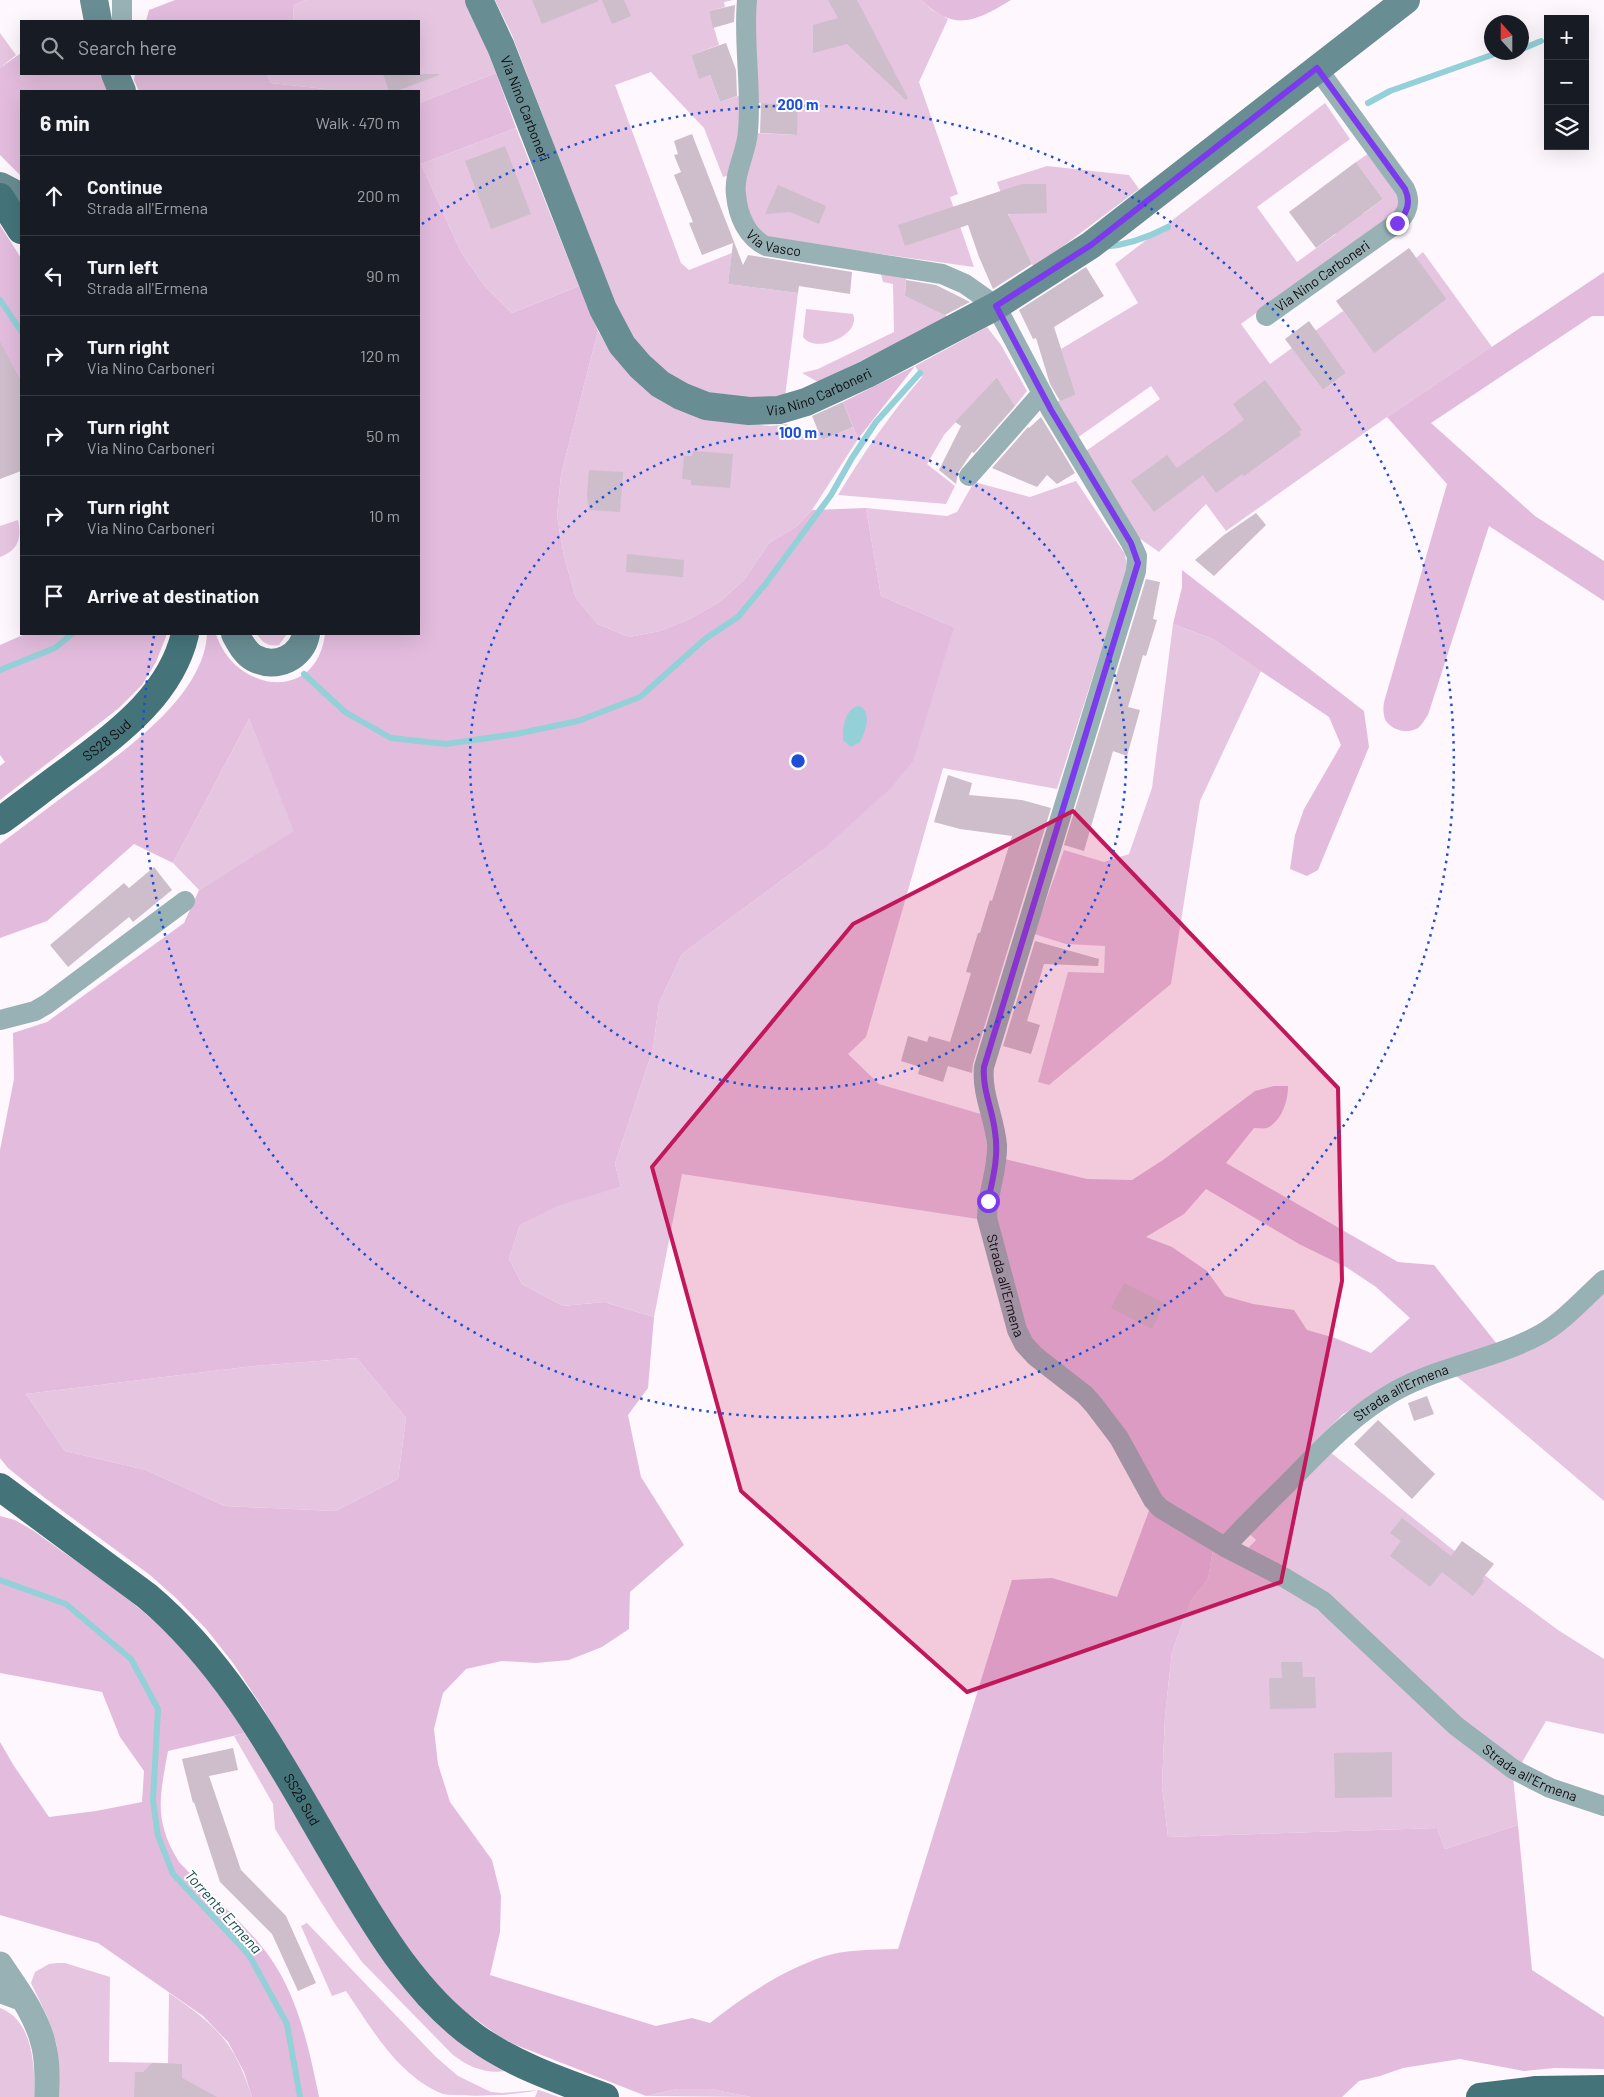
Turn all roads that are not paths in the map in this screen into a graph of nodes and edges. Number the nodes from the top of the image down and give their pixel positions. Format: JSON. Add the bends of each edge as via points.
{"nodes":[{"id":1,"x":94,"y":0,"type":"edge"},
{"id":2,"x":122,"y":0,"type":"edge"},
{"id":3,"x":479,"y":0,"type":"edge"},
{"id":4,"x":747,"y":0,"type":"edge"},
{"id":5,"x":1406,"y":0,"type":"edge"},
{"id":6,"x":98,"y":20,"type":"edge"},
{"id":7,"x":122,"y":20,"type":"edge"},
{"id":8,"x":1317,"y":68,"type":"junction"},
{"id":9,"x":0,"y":186,"type":"edge"},
{"id":10,"x":20,"y":196,"type":"edge"},
{"id":11,"x":0,"y":197,"type":"edge"},
{"id":12,"x":20,"y":228,"type":"edge"},
{"id":13,"x":996,"y":306,"type":"junction"},
{"id":14,"x":1266,"y":316,"type":"dead end"},
{"id":15,"x":1042,"y":393,"type":"junction"},
{"id":16,"x":969,"y":476,"type":"dead end"},
{"id":17,"x":184,"y":635,"type":"edge"},
{"id":18,"x":236,"y":635,"type":"edge"},
{"id":19,"x":306,"y":635,"type":"edge"},
{"id":20,"x":0,"y":821,"type":"edge"},
{"id":21,"x":185,"y":901,"type":"dead end"},
{"id":22,"x":0,"y":1020,"type":"edge"},
{"id":23,"x":1604,"y":1280,"type":"edge"},
{"id":24,"x":0,"y":1488,"type":"edge"},
{"id":25,"x":1225,"y":1548,"type":"junction"},
{"id":26,"x":1604,"y":1806,"type":"edge"},
{"id":27,"x":0,"y":1964,"type":"edge"},
{"id":28,"x":0,"y":1993,"type":"edge"},
{"id":29,"x":24,"y":2002,"type":"junction"},
{"id":30,"x":1604,"y":2089,"type":"edge"},
{"id":31,"x":48,"y":2097,"type":"edge"},
{"id":32,"x":605,"y":2097,"type":"edge"},
{"id":33,"x":1480,"y":2097,"type":"edge"}],
"edges":[{"from":1,"to":6,"type":"main road"},
{"from":2,"to":7,"type":"street"},
{"from":3,"to":13,"type":"main road","name":"Via Nino Carboneri","via":[[501,47],[611,327],[640,366],[667,389],[711,407],[779,410],[806,402],[867,374]]},
{"from":4,"to":13,"type":"street","name":"Via Vasco","via":[[750,97],[736,193],[751,236],[766,246],[942,274],[965,284]]},
{"from":5,"to":8,"type":"main road","name":"Via Nino Carboneri"},
{"from":8,"to":13,"type":"main road","name":"Via Nino Carboneri","via":[[1091,245]]},
{"from":8,"to":14,"type":"street","name":"Via Nino Carboneri","via":[[1405,189],[1408,207],[1397,223]]},
{"from":9,"to":10,"type":"main road"},
{"from":11,"to":12,"type":"main road"},
{"from":13,"to":15,"type":"street","name":"Strada all'Ermena"},
{"from":15,"to":16,"type":"street"},
{"from":15,"to":25,"type":"street","name":"Strada all'Ermena","via":[[1131,543],[1138,563],[984,1067],[997,1144],[987,1218],[1017,1330],[1024,1344],[1094,1405],[1119,1438],[1160,1508]]},
{"from":17,"to":20,"type":"main road","name":"SS28 Sud","via":[[170,674],[142,709],[112,736]]},
{"from":18,"to":19,"type":"main road","via":[[243,649],[254,658],[268,662],[294,656],[303,647]]},
{"from":21,"to":22,"type":"street","via":[[47,1004],[35,1011]]},
{"from":23,"to":25,"type":"street","name":"Strada all'Ermena","via":[[1543,1333],[1518,1345],[1427,1376],[1360,1413],[1330,1439]]},
{"from":24,"to":32,"type":"main road","name":"SS28 Sud","via":[[147,1596],[168,1613],[205,1653],[259,1729],[374,1922],[440,2006],[474,2036],[504,2056]]},
{"from":25,"to":26,"type":"street","name":"Strada all'Ermena","via":[[1323,1601],[1448,1720],[1512,1769],[1550,1788]]},
{"from":27,"to":29,"type":"street"},
{"from":28,"to":29,"type":"street"},
{"from":29,"to":31,"type":"street","via":[[43,2041]]},
{"from":30,"to":33,"type":"main road","via":[[1536,2090]]}]}
